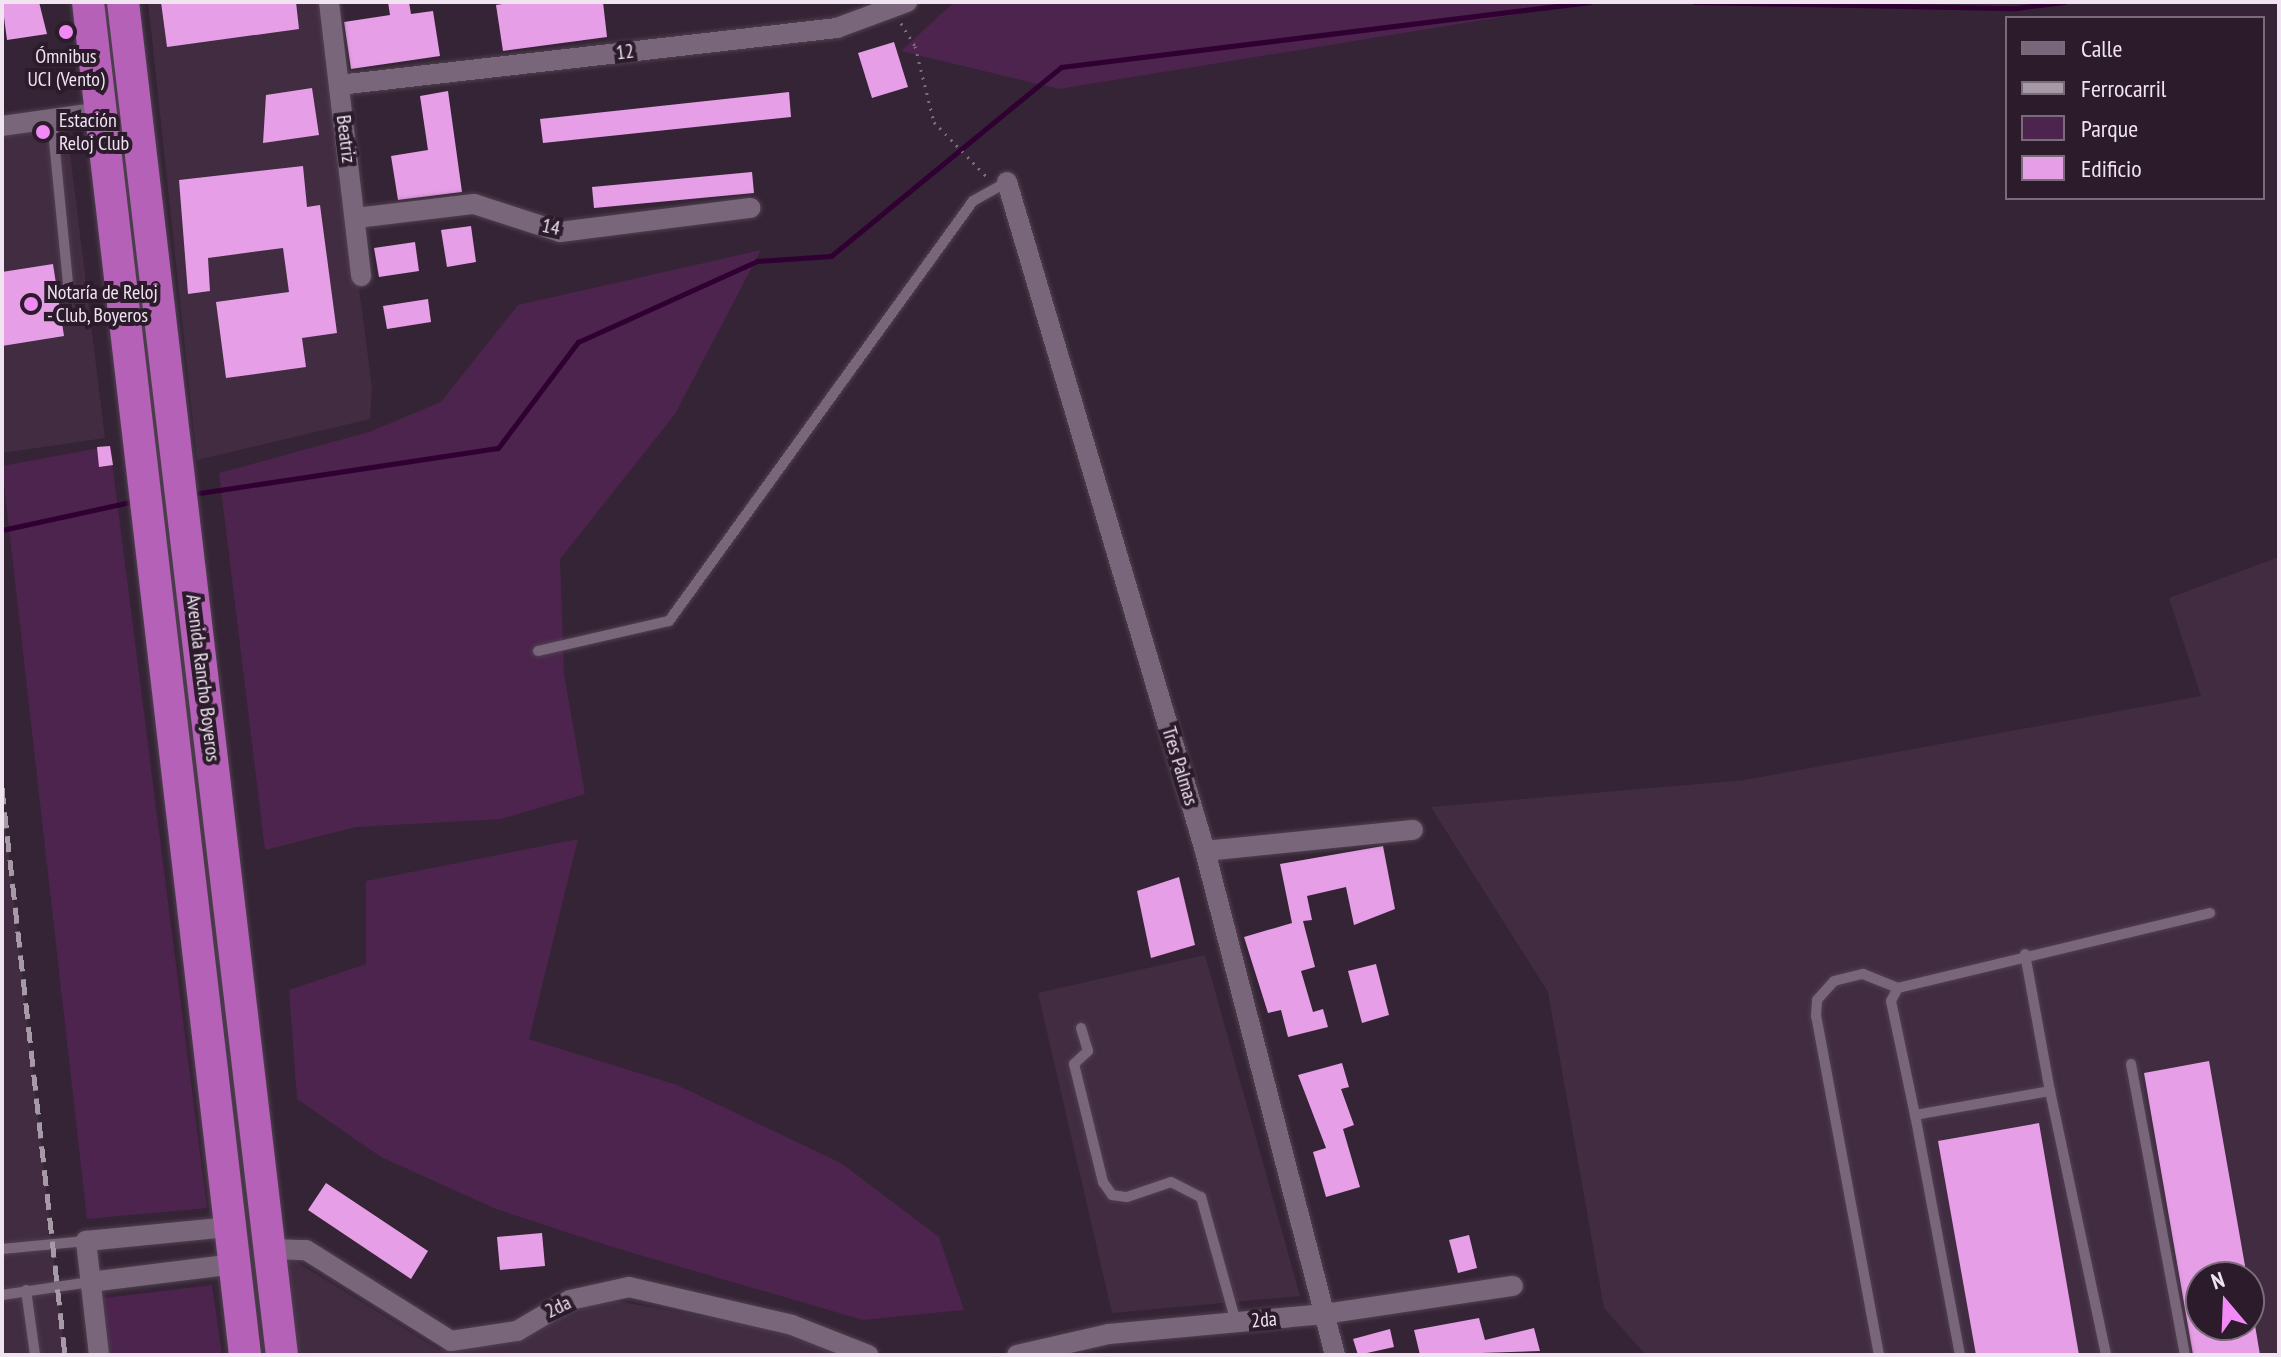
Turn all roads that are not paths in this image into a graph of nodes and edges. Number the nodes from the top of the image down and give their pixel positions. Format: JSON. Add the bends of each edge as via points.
{"nodes":[{"id":1,"x":88,"y":2,"type":"edge"},
{"id":2,"x":123,"y":2,"type":"edge"},
{"id":3,"x":329,"y":2,"type":"edge"},
{"id":4,"x":900,"y":6,"type":"edge"},
{"id":5,"x":339,"y":85,"type":"junction"},
{"id":6,"x":101,"y":112,"type":"junction"},
{"id":7,"x":52,"y":120,"type":"junction"},
{"id":8,"x":2,"y":126,"type":"edge"},
{"id":9,"x":1002,"y":185,"type":"joint"},
{"id":10,"x":750,"y":208,"type":"dead end"},
{"id":11,"x":356,"y":218,"type":"junction"},
{"id":12,"x":361,"y":276,"type":"dead end"},
{"id":13,"x":68,"y":284,"type":"dead end"},
{"id":14,"x":538,"y":651,"type":"dead end"},
{"id":15,"x":1413,"y":830,"type":"dead end"},
{"id":16,"x":1205,"y":851,"type":"junction"},
{"id":17,"x":2210,"y":913,"type":"dead end"},
{"id":18,"x":2025,"y":954,"type":"junction"},
{"id":19,"x":1898,"y":988,"type":"junction"},
{"id":20,"x":1081,"y":1028,"type":"dead end"},
{"id":21,"x":2131,"y":1064,"type":"dead end"},
{"id":22,"x":2050,"y":1091,"type":"junction"},
{"id":23,"x":1915,"y":1115,"type":"junction"},
{"id":24,"x":230,"y":1227,"type":"junction"},
{"id":25,"x":86,"y":1241,"type":"junction"},
{"id":26,"x":2,"y":1249,"type":"edge"},
{"id":27,"x":271,"y":1249,"type":"junction"},
{"id":28,"x":235,"y":1264,"type":"junction"},
{"id":29,"x":90,"y":1282,"type":"junction"},
{"id":30,"x":1513,"y":1286,"type":"dead end"},
{"id":31,"x":26,"y":1290,"type":"junction"},
{"id":32,"x":2,"y":1295,"type":"edge"},
{"id":33,"x":1325,"y":1314,"type":"junction"},
{"id":34,"x":1236,"y":1322,"type":"junction"},
{"id":35,"x":35,"y":1355,"type":"edge"},
{"id":36,"x":99,"y":1355,"type":"edge"},
{"id":37,"x":245,"y":1355,"type":"edge"},
{"id":38,"x":282,"y":1355,"type":"edge"},
{"id":39,"x":868,"y":1355,"type":"edge"},
{"id":40,"x":1017,"y":1355,"type":"edge"},
{"id":41,"x":1335,"y":1355,"type":"edge"},
{"id":42,"x":1879,"y":1355,"type":"edge"},
{"id":43,"x":1960,"y":1355,"type":"edge"},
{"id":44,"x":2106,"y":1355,"type":"edge"},
{"id":45,"x":2185,"y":1355,"type":"edge"}],
"edges":[{"from":1,"to":6,"type":"highway","name":"Avenida Rancho Boyeros"},
{"from":2,"to":27,"type":"highway","name":"Avenida Rancho Boyeros"},
{"from":3,"to":5,"type":"street","name":"Beatriz"},
{"from":4,"to":5,"type":"street","name":"12","via":[[837,28]]},
{"from":5,"to":11,"type":"street","name":"Beatriz"},
{"from":6,"to":7,"type":"street"},
{"from":6,"to":24,"type":"highway","name":"Avenida Rancho Boyeros"},
{"from":7,"to":8,"type":"street"},
{"from":7,"to":13,"type":"lane"},
{"from":9,"to":14,"type":"lane","via":[[973,201],[669,621]]},
{"from":9,"to":16,"type":"street","name":"Tres Palmas"},
{"from":10,"to":11,"type":"street","name":"14","via":[[560,232],[474,204]]},
{"from":11,"to":12,"type":"street","name":"Beatriz"},
{"from":15,"to":16,"type":"street"},
{"from":16,"to":33,"type":"street","name":"Tres Palmas"},
{"from":17,"to":18,"type":"lane"},
{"from":18,"to":19,"type":"lane"},
{"from":18,"to":22,"type":"lane"},
{"from":19,"to":23,"type":"lane","via":[[1891,1001]]},
{"from":19,"to":42,"type":"lane","via":[[1863,974],[1834,981],[1817,1000],[1816,1016]]},
{"from":20,"to":34,"type":"lane","via":[[1088,1051],[1074,1064],[1103,1182],[1112,1195],[1127,1197],[1171,1182],[1201,1197]]},
{"from":21,"to":45,"type":"lane"},
{"from":22,"to":23,"type":"lane"},
{"from":22,"to":44,"type":"lane"},
{"from":23,"to":43,"type":"lane"},
{"from":24,"to":25,"type":"street"},
{"from":24,"to":28,"type":"highway","name":"Avenida Rancho Boyeros"},
{"from":25,"to":26,"type":"lane"},
{"from":25,"to":29,"type":"street"},
{"from":27,"to":38,"type":"highway","name":"Avenida Rancho Boyeros"},
{"from":27,"to":39,"type":"street","name":"2da","via":[[306,1250],[451,1341],[517,1331],[570,1300],[629,1287],[792,1325]]},
{"from":28,"to":29,"type":"street"},
{"from":28,"to":37,"type":"highway","name":"Avenida Rancho Boyeros"},
{"from":29,"to":31,"type":"lane"},
{"from":29,"to":36,"type":"street"},
{"from":30,"to":33,"type":"street","name":"2da"},
{"from":31,"to":32,"type":"lane"},
{"from":31,"to":35,"type":"lane"},
{"from":33,"to":34,"type":"street","name":"2da"},
{"from":33,"to":41,"type":"street","name":"Tres Palmas"},
{"from":34,"to":40,"type":"street","name":"2da","via":[[1109,1334]]}]}
